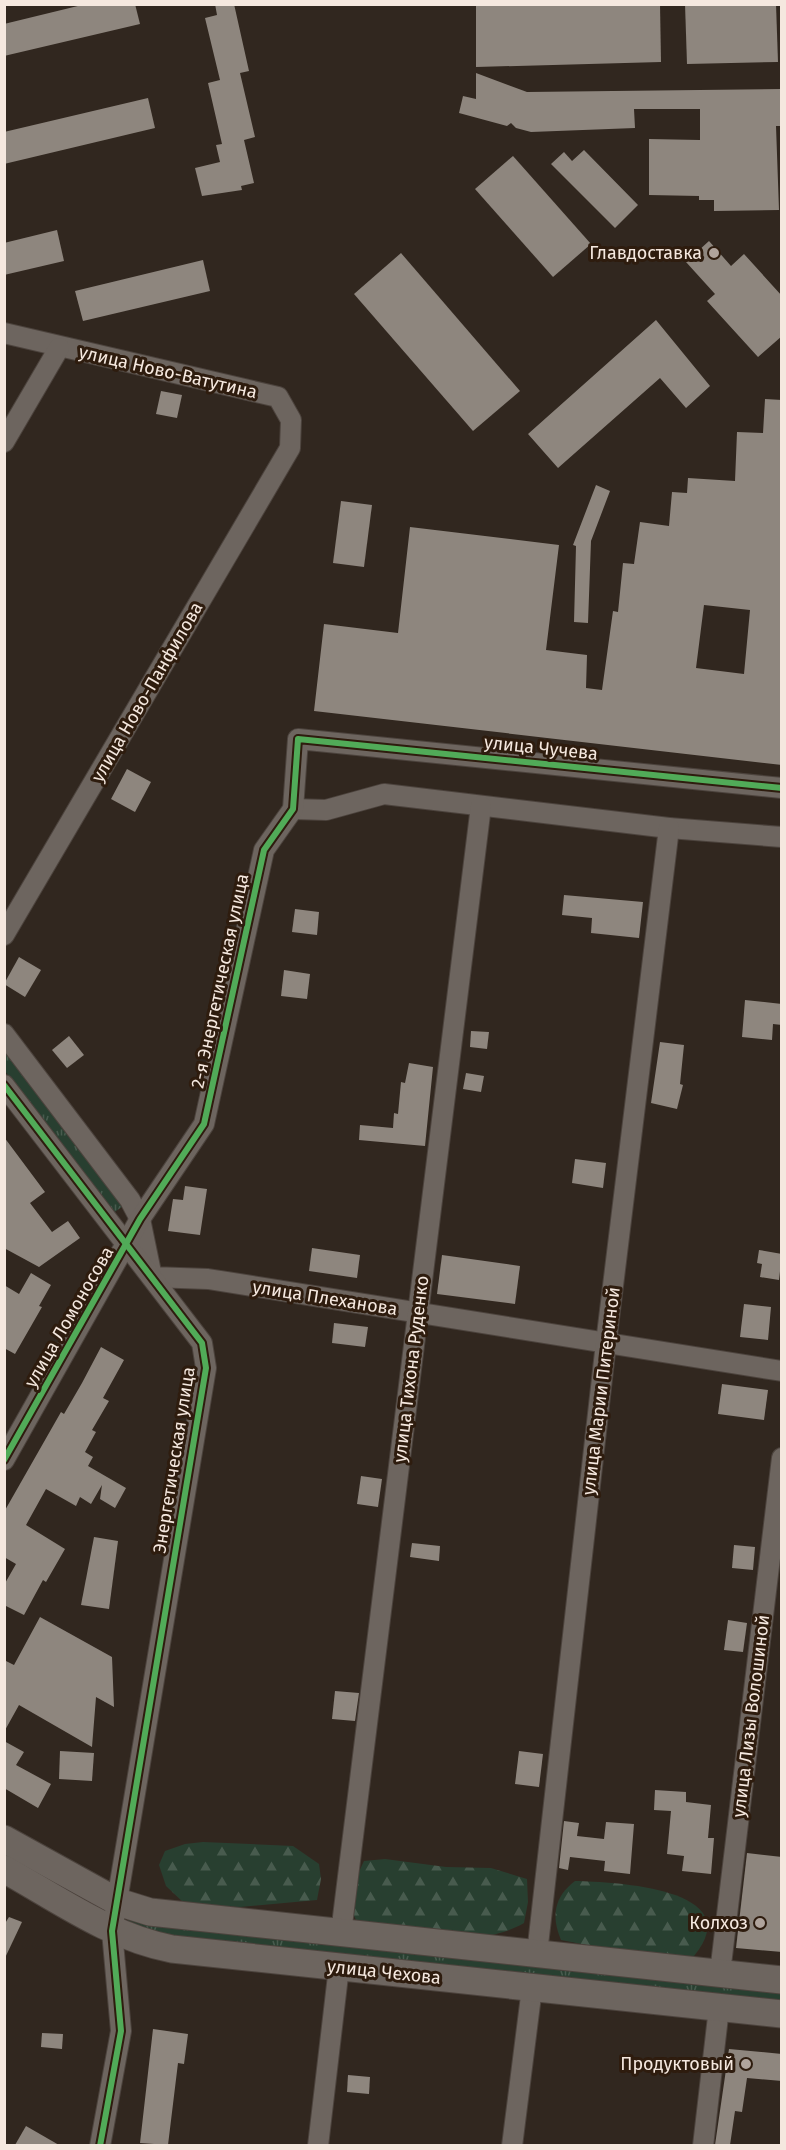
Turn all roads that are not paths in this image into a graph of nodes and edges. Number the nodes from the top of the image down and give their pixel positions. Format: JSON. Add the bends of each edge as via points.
{"nodes":[{"id":1,"x":4,"y":333,"type":"edge"},
{"id":2,"x":59,"y":348,"type":"junction"},
{"id":3,"x":4,"y":442,"type":"edge"},
{"id":4,"x":290,"y":448,"type":"joint"},
{"id":5,"x":782,"y":788,"type":"edge"},
{"id":6,"x":481,"y":806,"type":"junction"},
{"id":7,"x":293,"y":809,"type":"junction"},
{"id":8,"x":669,"y":828,"type":"junction"},
{"id":9,"x":782,"y":837,"type":"edge"},
{"id":10,"x":4,"y":935,"type":"edge"},
{"id":11,"x":4,"y":1034,"type":"edge"},
{"id":12,"x":4,"y":1085,"type":"edge"},
{"id":13,"x":140,"y":1219,"type":"junction"},
{"id":14,"x":126,"y":1246,"type":"junction"},
{"id":15,"x":152,"y":1277,"type":"junction"},
{"id":16,"x":418,"y":1313,"type":"junction"},
{"id":17,"x":606,"y":1343,"type":"junction"},
{"id":18,"x":782,"y":1371,"type":"edge"},
{"id":19,"x":782,"y":1458,"type":"edge"},
{"id":20,"x":4,"y":1460,"type":"edge"},
{"id":21,"x":4,"y":1839,"type":"edge"},
{"id":22,"x":6,"y":1873,"type":"edge"},
{"id":23,"x":118,"y":1902,"type":"junction"},
{"id":24,"x":112,"y":1931,"type":"junction"},
{"id":25,"x":341,"y":1933,"type":"junction"},
{"id":26,"x":537,"y":1954,"type":"junction"},
{"id":27,"x":339,"y":1967,"type":"junction"},
{"id":28,"x":720,"y":1973,"type":"junction"},
{"id":29,"x":782,"y":1980,"type":"edge"},
{"id":30,"x":532,"y":1988,"type":"junction"},
{"id":31,"x":719,"y":2008,"type":"junction"},
{"id":32,"x":782,"y":2014,"type":"edge"},
{"id":33,"x":100,"y":2145,"type":"edge"},
{"id":34,"x":318,"y":2145,"type":"edge"},
{"id":35,"x":512,"y":2145,"type":"edge"},
{"id":36,"x":703,"y":2145,"type":"edge"}],
"edges":[{"from":1,"to":2,"type":"street","name":"улица Ново-Ватутина"},
{"from":2,"to":3,"type":"street"},
{"from":2,"to":4,"type":"street","name":"улица Ново-Ватутина","via":[[278,397],[291,420]]},
{"from":4,"to":10,"type":"street","name":"улица Ново-Панфилова"},
{"from":5,"to":7,"type":"street","name":"улица Чучева","via":[[298,739]]},
{"from":6,"to":7,"type":"street","via":[[384,794],[326,810]]},
{"from":6,"to":8,"type":"street"},
{"from":6,"to":16,"type":"street","name":"улица Тихона Руденко"},
{"from":7,"to":13,"type":"street","name":"2-я Энергетическая улица","via":[[264,850],[204,1124]]},
{"from":8,"to":9,"type":"street"},
{"from":8,"to":17,"type":"street","name":"улица Марии Питериной"},
{"from":11,"to":13,"type":"street","name":"Энергетическая улица","via":[[130,1200]]},
{"from":12,"to":14,"type":"street","name":"Энергетическая улица"},
{"from":13,"to":14,"type":"street","name":"улица Ломоносова"},
{"from":13,"to":15,"type":"street","name":"Энергетическая улица"},
{"from":14,"to":15,"type":"street","name":"Энергетическая улица"},
{"from":14,"to":20,"type":"street","name":"улица Ломоносова"},
{"from":15,"to":16,"type":"street","name":"улица Плеханова","via":[[208,1279]]},
{"from":15,"to":23,"type":"street","name":"Энергетическая улица","via":[[202,1343],[206,1368]]},
{"from":16,"to":17,"type":"street","name":"улица Плеханова"},
{"from":16,"to":25,"type":"street","name":"улица Тихона Руденко"},
{"from":17,"to":18,"type":"street","name":"улица Плеханова"},
{"from":17,"to":26,"type":"street","name":"улица Марии Питериной"},
{"from":19,"to":28,"type":"street","name":"улица Лизы Волошиной"},
{"from":21,"to":23,"type":"main road","name":"улица Чехова"},
{"from":22,"to":24,"type":"main road","name":"улица Чехова"},
{"from":23,"to":24,"type":"street","name":"Энергетическая улица"},
{"from":23,"to":25,"type":"main road","name":"улица Чехова","via":[[168,1914]]},
{"from":24,"to":27,"type":"main road","name":"улица Чехова","via":[[172,1949]]},
{"from":24,"to":33,"type":"street","via":[[122,2031]]},
{"from":25,"to":26,"type":"main road","name":"улица Чехова"},
{"from":26,"to":28,"type":"main road","name":"улица Чехова"},
{"from":27,"to":30,"type":"main road","name":"улица Чехова"},
{"from":27,"to":34,"type":"street"},
{"from":28,"to":29,"type":"main road","name":"улица Чехова"},
{"from":30,"to":31,"type":"main road","name":"улица Чехова"},
{"from":30,"to":35,"type":"street"},
{"from":31,"to":32,"type":"main road","name":"улица Чехова"},
{"from":31,"to":36,"type":"street"}]}
